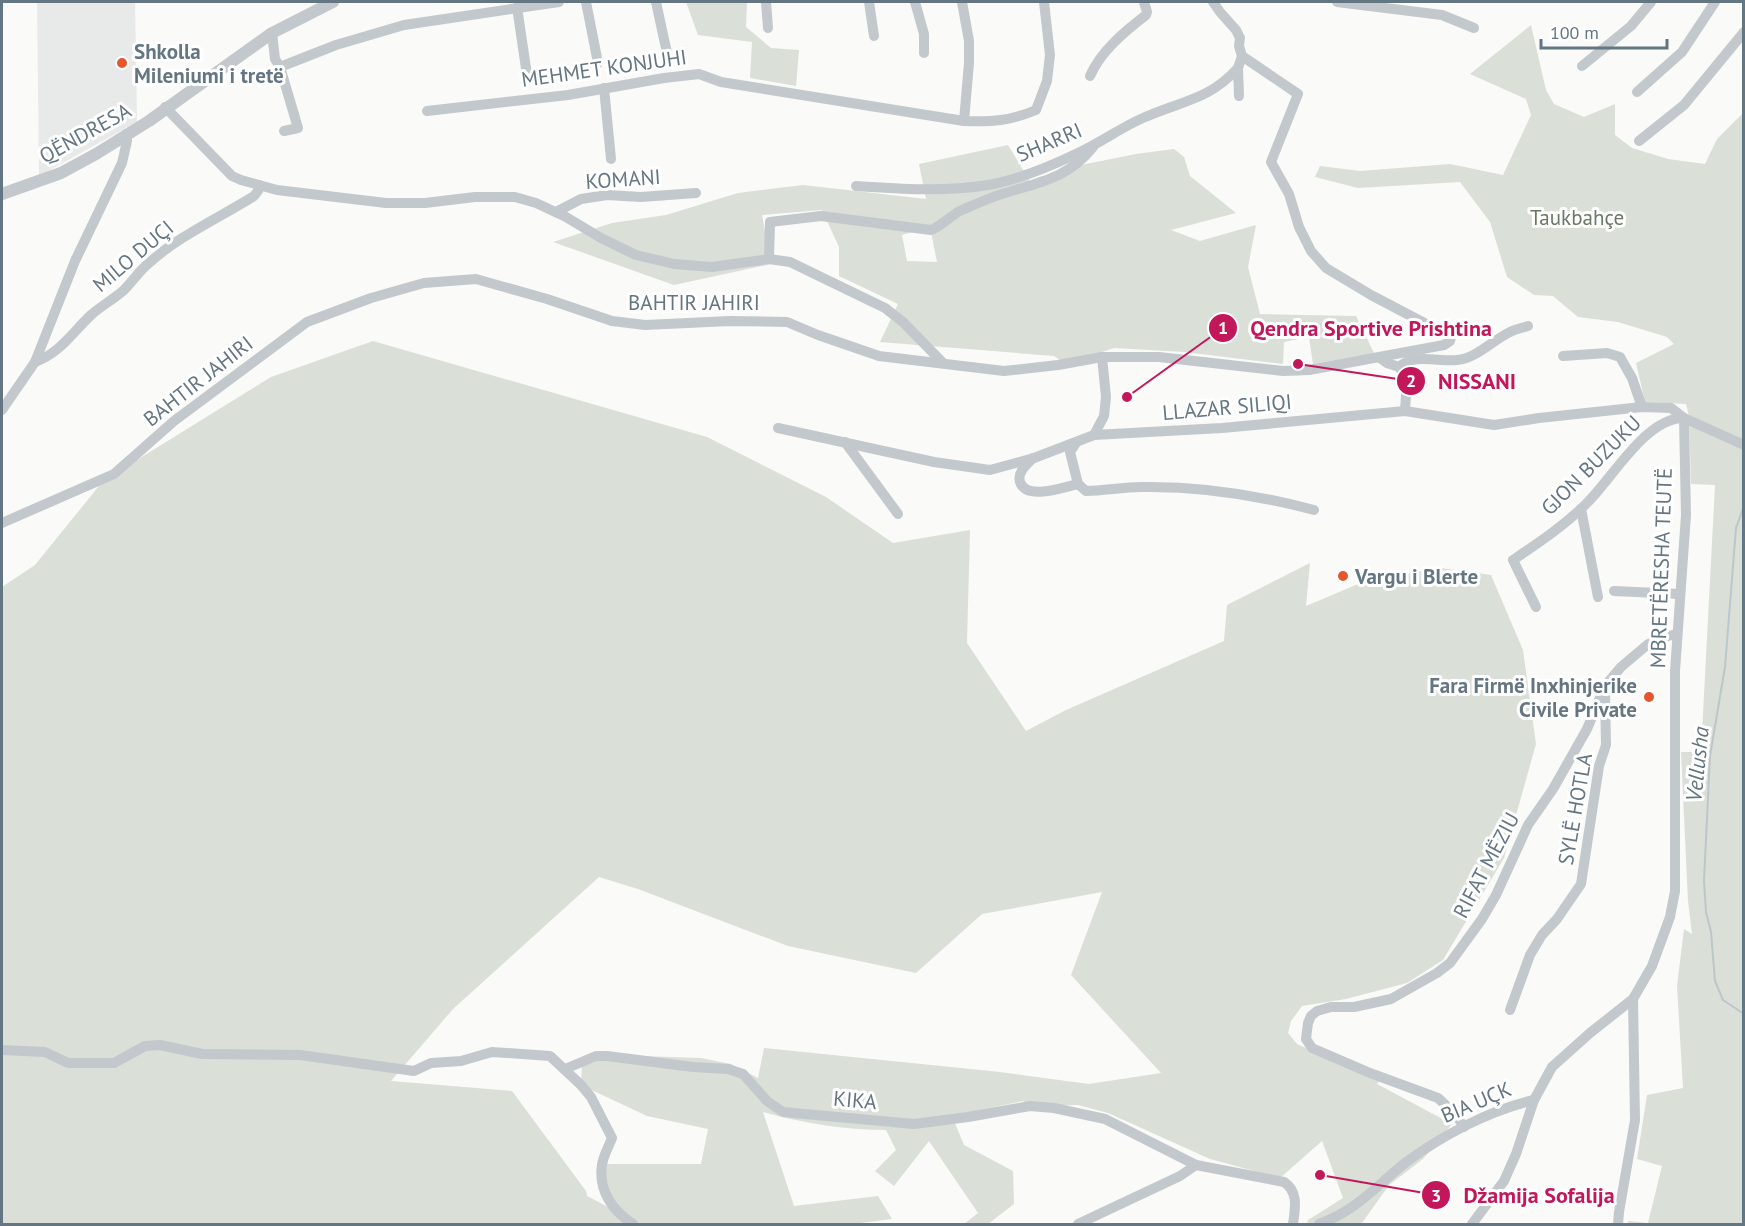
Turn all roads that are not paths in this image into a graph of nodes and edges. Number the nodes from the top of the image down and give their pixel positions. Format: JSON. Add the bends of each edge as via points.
{"nodes":[{"id":1,"x":333,"y":2,"type":"edge"},
{"id":2,"x":559,"y":2,"type":"edge"},
{"id":3,"x":586,"y":2,"type":"edge"},
{"id":4,"x":656,"y":2,"type":"edge"},
{"id":5,"x":766,"y":2,"type":"edge"},
{"id":6,"x":869,"y":2,"type":"edge"},
{"id":7,"x":915,"y":2,"type":"edge"},
{"id":8,"x":962,"y":2,"type":"edge"},
{"id":9,"x":1044,"y":2,"type":"edge"},
{"id":10,"x":1144,"y":2,"type":"edge"},
{"id":11,"x":1213,"y":2,"type":"edge"},
{"id":12,"x":1337,"y":2,"type":"edge"},
{"id":13,"x":1651,"y":2,"type":"edge"},
{"id":14,"x":1715,"y":2,"type":"edge"},
{"id":15,"x":517,"y":7,"type":"junction"},
{"id":16,"x":768,"y":28,"type":"dead end"},
{"id":17,"x":1474,"y":28,"type":"dead end"},
{"id":18,"x":1743,"y":32,"type":"edge"},
{"id":19,"x":272,"y":33,"type":"junction"},
{"id":20,"x":874,"y":36,"type":"dead end"},
{"id":21,"x":666,"y":53,"type":"dead end"},
{"id":22,"x":924,"y":53,"type":"dead end"},
{"id":23,"x":1242,"y":56,"type":"junction"},
{"id":24,"x":598,"y":63,"type":"dead end"},
{"id":25,"x":1582,"y":66,"type":"dead end"},
{"id":26,"x":280,"y":67,"type":"junction"},
{"id":27,"x":1238,"y":68,"type":"junction"},
{"id":28,"x":527,"y":75,"type":"dead end"},
{"id":29,"x":1090,"y":76,"type":"dead end"},
{"id":30,"x":604,"y":88,"type":"junction"},
{"id":31,"x":1637,"y":92,"type":"dead end"},
{"id":32,"x":1239,"y":96,"type":"dead end"},
{"id":33,"x":165,"y":107,"type":"junction"},
{"id":34,"x":427,"y":111,"type":"dead end"},
{"id":35,"x":964,"y":121,"type":"junction"},
{"id":36,"x":284,"y":131,"type":"dead end"},
{"id":37,"x":126,"y":134,"type":"junction"},
{"id":38,"x":1639,"y":141,"type":"dead end"},
{"id":39,"x":1095,"y":144,"type":"junction"},
{"id":40,"x":611,"y":159,"type":"dead end"},
{"id":41,"x":259,"y":185,"type":"junction"},
{"id":42,"x":856,"y":186,"type":"dead end"},
{"id":43,"x":2,"y":194,"type":"edge"},
{"id":44,"x":696,"y":194,"type":"dead end"},
{"id":45,"x":556,"y":212,"type":"junction"},
{"id":46,"x":769,"y":259,"type":"junction"},
{"id":47,"x":1528,"y":326,"type":"dead end"},
{"id":48,"x":1563,"y":356,"type":"dead end"},
{"id":49,"x":1102,"y":357,"type":"junction"},
{"id":50,"x":1380,"y":358,"type":"junction"},
{"id":51,"x":35,"y":362,"type":"junction"},
{"id":52,"x":943,"y":363,"type":"junction"},
{"id":53,"x":1399,"y":367,"type":"junction"},
{"id":54,"x":1642,"y":407,"type":"junction"},
{"id":55,"x":2,"y":410,"type":"edge"},
{"id":56,"x":1405,"y":411,"type":"junction"},
{"id":57,"x":1684,"y":418,"type":"junction"},
{"id":58,"x":778,"y":428,"type":"dead end"},
{"id":59,"x":1094,"y":435,"type":"junction"},
{"id":60,"x":845,"y":442,"type":"junction"},
{"id":61,"x":1076,"y":443,"type":"junction"},
{"id":62,"x":1743,"y":445,"type":"edge"},
{"id":63,"x":1034,"y":458,"type":"junction"},
{"id":64,"x":1078,"y":484,"type":"junction"},
{"id":65,"x":1581,"y":509,"type":"junction"},
{"id":66,"x":1314,"y":510,"type":"dead end"},
{"id":67,"x":898,"y":514,"type":"dead end"},
{"id":68,"x":2,"y":523,"type":"edge"},
{"id":69,"x":1614,"y":591,"type":"dead end"},
{"id":70,"x":1680,"y":594,"type":"junction"},
{"id":71,"x":1598,"y":597,"type":"dead end"},
{"id":72,"x":1536,"y":607,"type":"dead end"},
{"id":73,"x":1677,"y":634,"type":"junction"},
{"id":74,"x":1605,"y":686,"type":"junction"},
{"id":75,"x":1633,"y":999,"type":"junction"},
{"id":76,"x":1510,"y":1010,"type":"dead end"},
{"id":77,"x":2,"y":1050,"type":"edge"},
{"id":78,"x":565,"y":1069,"type":"junction"},
{"id":79,"x":1534,"y":1100,"type":"junction"},
{"id":80,"x":1464,"y":1127,"type":"junction"},
{"id":81,"x":1196,"y":1165,"type":"junction"},
{"id":82,"x":633,"y":1224,"type":"edge"},
{"id":83,"x":1078,"y":1224,"type":"edge"},
{"id":84,"x":1293,"y":1224,"type":"edge"},
{"id":85,"x":1319,"y":1224,"type":"edge"},
{"id":86,"x":1472,"y":1224,"type":"edge"},
{"id":87,"x":1618,"y":1224,"type":"edge"}],
"edges":[{"from":1,"to":19,"type":"street","name":"QËNDRESA"},
{"from":2,"to":15,"type":"street"},
{"from":3,"to":24,"type":"street"},
{"from":4,"to":21,"type":"street"},
{"from":5,"to":16,"type":"street"},
{"from":6,"to":20,"type":"street"},
{"from":7,"to":22,"type":"street","via":[[924,34]]},
{"from":8,"to":35,"type":"street","via":[[969,41]]},
{"from":9,"to":35,"type":"street","name":"MEHMET KONJUHI","via":[[1050,55],[1047,81],[1036,110],[1015,119]]},
{"from":10,"to":29,"type":"street","via":[[1146,15],[1097,60]]},
{"from":11,"to":23,"type":"street","via":[[1236,30]]},
{"from":12,"to":17,"type":"street","via":[[1442,15]]},
{"from":13,"to":25,"type":"street","via":[[1631,26]]},
{"from":14,"to":31,"type":"street","via":[[1682,52]]},
{"from":15,"to":26,"type":"street","via":[[404,25]]},
{"from":15,"to":28,"type":"street"},
{"from":18,"to":38,"type":"street","via":[[1684,105]]},
{"from":19,"to":26,"type":"street","via":[[275,59]]},
{"from":19,"to":33,"type":"street","name":"QËNDRESA"},
{"from":23,"to":27,"type":"street"},
{"from":23,"to":50,"type":"street","name":"BAHTIR JAHIRI","via":[[1298,94],[1271,162],[1289,194],[1311,251],[1326,268],[1451,337],[1444,345]]},
{"from":26,"to":36,"type":"street","via":[[298,128]]},
{"from":27,"to":32,"type":"street"},
{"from":27,"to":39,"type":"street","name":"SHARRI","via":[[1207,94],[1143,118]]},
{"from":30,"to":34,"type":"street","name":"MEHMET KONJUHI"},
{"from":30,"to":35,"type":"street","name":"MEHMET KONJUHI","via":[[699,74],[721,82]]},
{"from":30,"to":40,"type":"street"},
{"from":33,"to":37,"type":"street","name":"QËNDRESA"},
{"from":33,"to":41,"type":"street","via":[[232,176]]},
{"from":37,"to":43,"type":"street","name":"QËNDRESA","via":[[61,173]]},
{"from":37,"to":51,"type":"street","via":[[122,163],[66,280]]},
{"from":39,"to":42,"type":"street","name":"SHARRI","via":[[989,185],[925,190]]},
{"from":39,"to":46,"type":"street","via":[[1082,161],[1049,181],[959,211],[931,230],[821,216],[770,222]]},
{"from":41,"to":45,"type":"street","via":[[386,203],[515,197]]},
{"from":41,"to":51,"type":"street","name":"MILO DUÇI","via":[[254,196],[181,238],[150,261],[53,354]]},
{"from":44,"to":45,"type":"street","name":"KOMANI","via":[[607,195],[581,199]]},
{"from":45,"to":46,"type":"street","via":[[636,255],[712,267]]},
{"from":46,"to":52,"type":"street","via":[[790,262],[885,308]]},
{"from":47,"to":53,"type":"street","via":[[1511,331],[1459,360],[1404,361]]},
{"from":48,"to":54,"type":"street","via":[[1607,353],[1620,357]]},
{"from":49,"to":50,"type":"street","name":"BAHTIR JAHIRI","via":[[1159,357],[1283,371]]},
{"from":49,"to":52,"type":"street","name":"BAHTIR JAHIRI","via":[[1004,370]]},
{"from":49,"to":59,"type":"street","via":[[1106,397],[1104,416]]},
{"from":50,"to":53,"type":"street"},
{"from":51,"to":55,"type":"street"},
{"from":52,"to":68,"type":"street","name":"BAHTIR JAHIRI","via":[[879,356],[787,322],[645,325],[612,321],[476,279],[424,283],[307,322],[174,422],[114,474]]},
{"from":53,"to":56,"type":"street","via":[[1407,379]]},
{"from":54,"to":56,"type":"street","name":"LLAZAR SILIQI","via":[[1494,425]]},
{"from":54,"to":57,"type":"street","name":"LLAZAR SILIQI","via":[[1671,408]]},
{"from":56,"to":59,"type":"street","name":"LLAZAR SILIQI"},
{"from":57,"to":62,"type":"street","name":"LLAZAR SILIQI"},
{"from":57,"to":65,"type":"street","name":"GJON BUZUKU","via":[[1673,418],[1650,432]]},
{"from":57,"to":70,"type":"street","name":"MBRETËRESHA TEUTË","via":[[1686,515]]},
{"from":58,"to":60,"type":"street","name":"LLAZAR SILIQI"},
{"from":59,"to":61,"type":"street","name":"LLAZAR SILIQI"},
{"from":60,"to":63,"type":"street","name":"LLAZAR SILIQI","via":[[990,470]]},
{"from":60,"to":67,"type":"street"},
{"from":61,"to":63,"type":"street","name":"LLAZAR SILIQI"},
{"from":61,"to":64,"type":"street","via":[[1070,452]]},
{"from":63,"to":64,"type":"street","via":[[1019,475],[1024,489],[1032,493]]},
{"from":64,"to":66,"type":"street","via":[[1086,491],[1140,487],[1227,492]]},
{"from":65,"to":71,"type":"street"},
{"from":65,"to":72,"type":"street","name":"GJON BUZUKU","via":[[1513,560]]},
{"from":69,"to":70,"type":"street"},
{"from":70,"to":73,"type":"street","name":"MBRETËRESHA TEUTË"},
{"from":73,"to":74,"type":"street","via":[[1647,645]]},
{"from":73,"to":75,"type":"street","name":"MBRETËRESHA TEUTË","via":[[1675,891],[1652,966]]},
{"from":74,"to":76,"type":"street","name":"SYLË HOTLA","via":[[1606,745],[1599,766],[1581,884],[1530,955]]},
{"from":74,"to":80,"type":"street","name":"RIFAT MËZIU","via":[[1587,729],[1528,825],[1496,895],[1450,963],[1391,999],[1323,1009],[1311,1016],[1308,1023],[1306,1039],[1312,1048],[1438,1098]]},
{"from":75,"to":79,"type":"street","name":"BIA UÇK","via":[[1552,1067]]},
{"from":75,"to":87,"type":"street","via":[[1635,1120]]},
{"from":77,"to":78,"type":"street","via":[[45,1052],[68,1063],[114,1063],[145,1046],[159,1045],[202,1054],[300,1055],[414,1071],[431,1063],[461,1061],[492,1052],[522,1053],[550,1056]]},
{"from":78,"to":81,"type":"street","name":"KIKA","via":[[596,1056],[728,1069],[743,1074],[767,1101],[783,1112],[914,1124],[1030,1106],[1054,1108],[1105,1119]]},
{"from":78,"to":82,"type":"street","via":[[591,1097],[612,1138],[602,1164],[606,1195],[615,1210]]},
{"from":79,"to":80,"type":"street","name":"BIA UÇK"},
{"from":79,"to":86,"type":"street","via":[[1508,1173]]},
{"from":80,"to":85,"type":"street","name":"BIA UÇK","via":[[1433,1143],[1357,1206]]},
{"from":81,"to":83,"type":"street"},
{"from":81,"to":84,"type":"street","name":"KIKA","via":[[1284,1182],[1293,1192]]}]}
